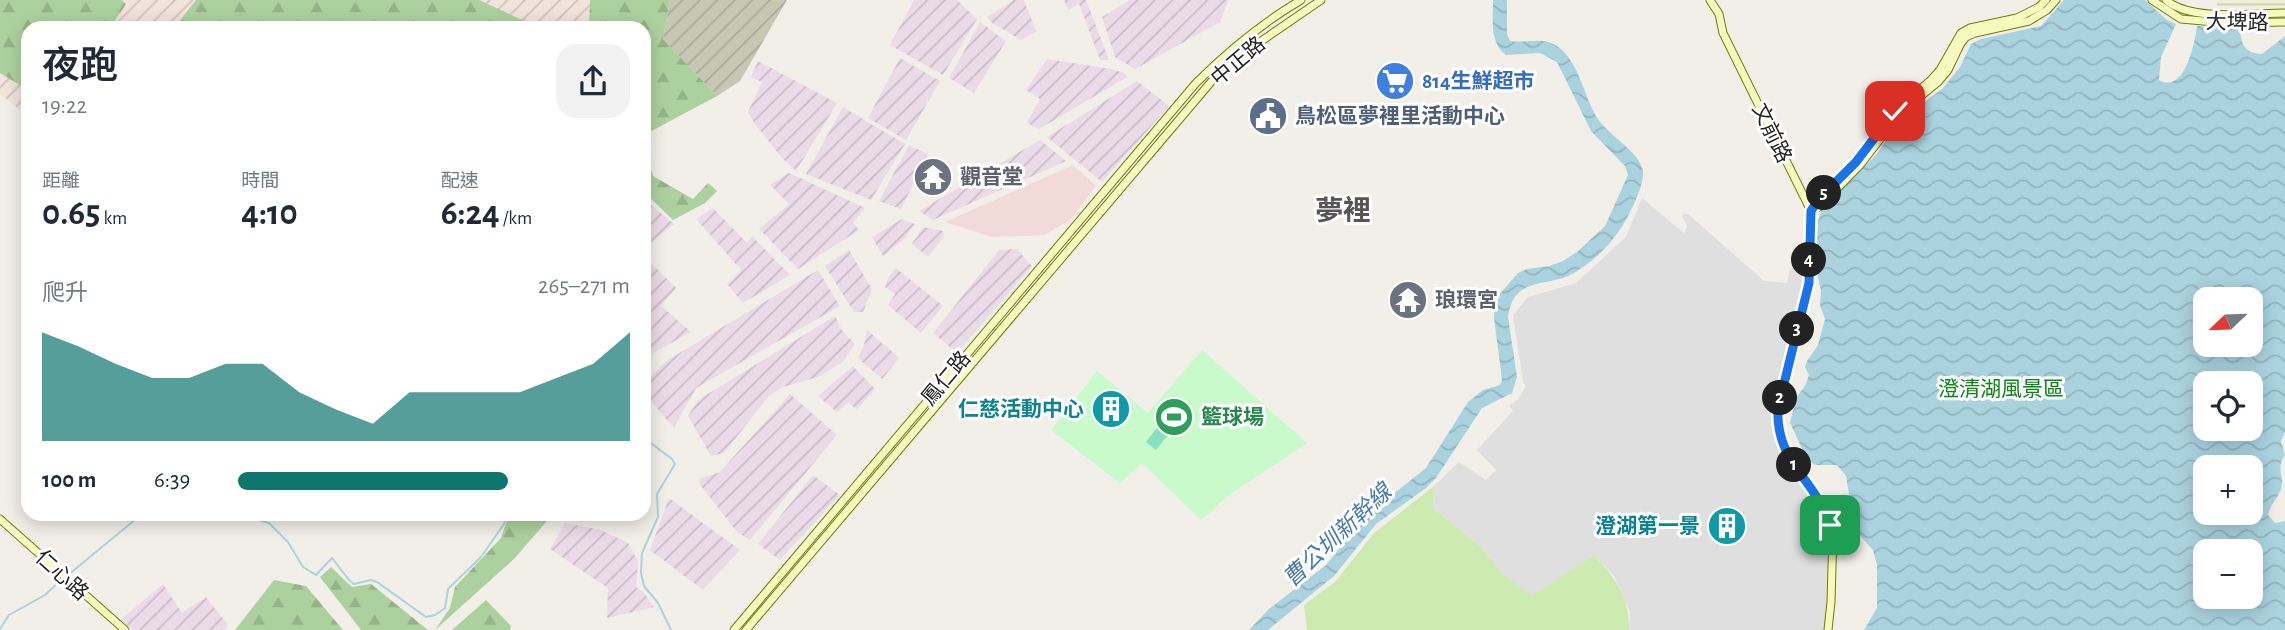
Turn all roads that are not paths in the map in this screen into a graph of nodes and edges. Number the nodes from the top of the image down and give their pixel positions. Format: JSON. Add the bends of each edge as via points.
{"nodes":[{"id":1,"x":1301,"y":0,"type":"edge"},
{"id":2,"x":1321,"y":0,"type":"edge"},
{"id":3,"x":1710,"y":0,"type":"edge"},
{"id":4,"x":2046,"y":0,"type":"edge"},
{"id":5,"x":2056,"y":0,"type":"edge"},
{"id":6,"x":2152,"y":0,"type":"edge"},
{"id":7,"x":2166,"y":0,"type":"edge"},
{"id":8,"x":2285,"y":13,"type":"edge"},
{"id":9,"x":2285,"y":22,"type":"edge"},
{"id":10,"x":2001,"y":24,"type":"junction"},
{"id":11,"x":1158,"y":127,"type":"joint"},
{"id":12,"x":1166,"y":136,"type":"joint"},
{"id":13,"x":1811,"y":211,"type":"junction"},
{"id":14,"x":0,"y":519,"type":"edge"},
{"id":15,"x":125,"y":630,"type":"edge"},
{"id":16,"x":734,"y":630,"type":"edge"},
{"id":17,"x":747,"y":630,"type":"edge"},
{"id":18,"x":1828,"y":630,"type":"edge"}],
"edges":[{"from":1,"to":11,"type":"main road","name":"中正路","via":[[1233,48]]},
{"from":2,"to":12,"type":"main road","name":"中正路","via":[[1241,55],[1211,82]]},
{"from":3,"to":13,"type":"main road","name":"文前路"},
{"from":4,"to":10,"type":"main road"},
{"from":5,"to":10,"type":"main road","via":[[2029,21]]},
{"from":6,"to":9,"type":"main road","name":"大埤路","via":[[2181,19]]},
{"from":7,"to":8,"type":"main road","name":"大埤路","via":[[2188,12]]},
{"from":10,"to":13,"type":"main road","via":[[1961,33],[1940,70],[1895,111]]},
{"from":11,"to":16,"type":"main road","name":"鳳仁路"},
{"from":12,"to":17,"type":"main road","name":"鳳仁路"},
{"from":13,"to":18,"type":"main road","name":"文前路","via":[[1809,283],[1783,382],[1777,426],[1788,458],[1813,488],[1833,532]]},
{"from":14,"to":15,"type":"main road","name":"仁心路"}]}
